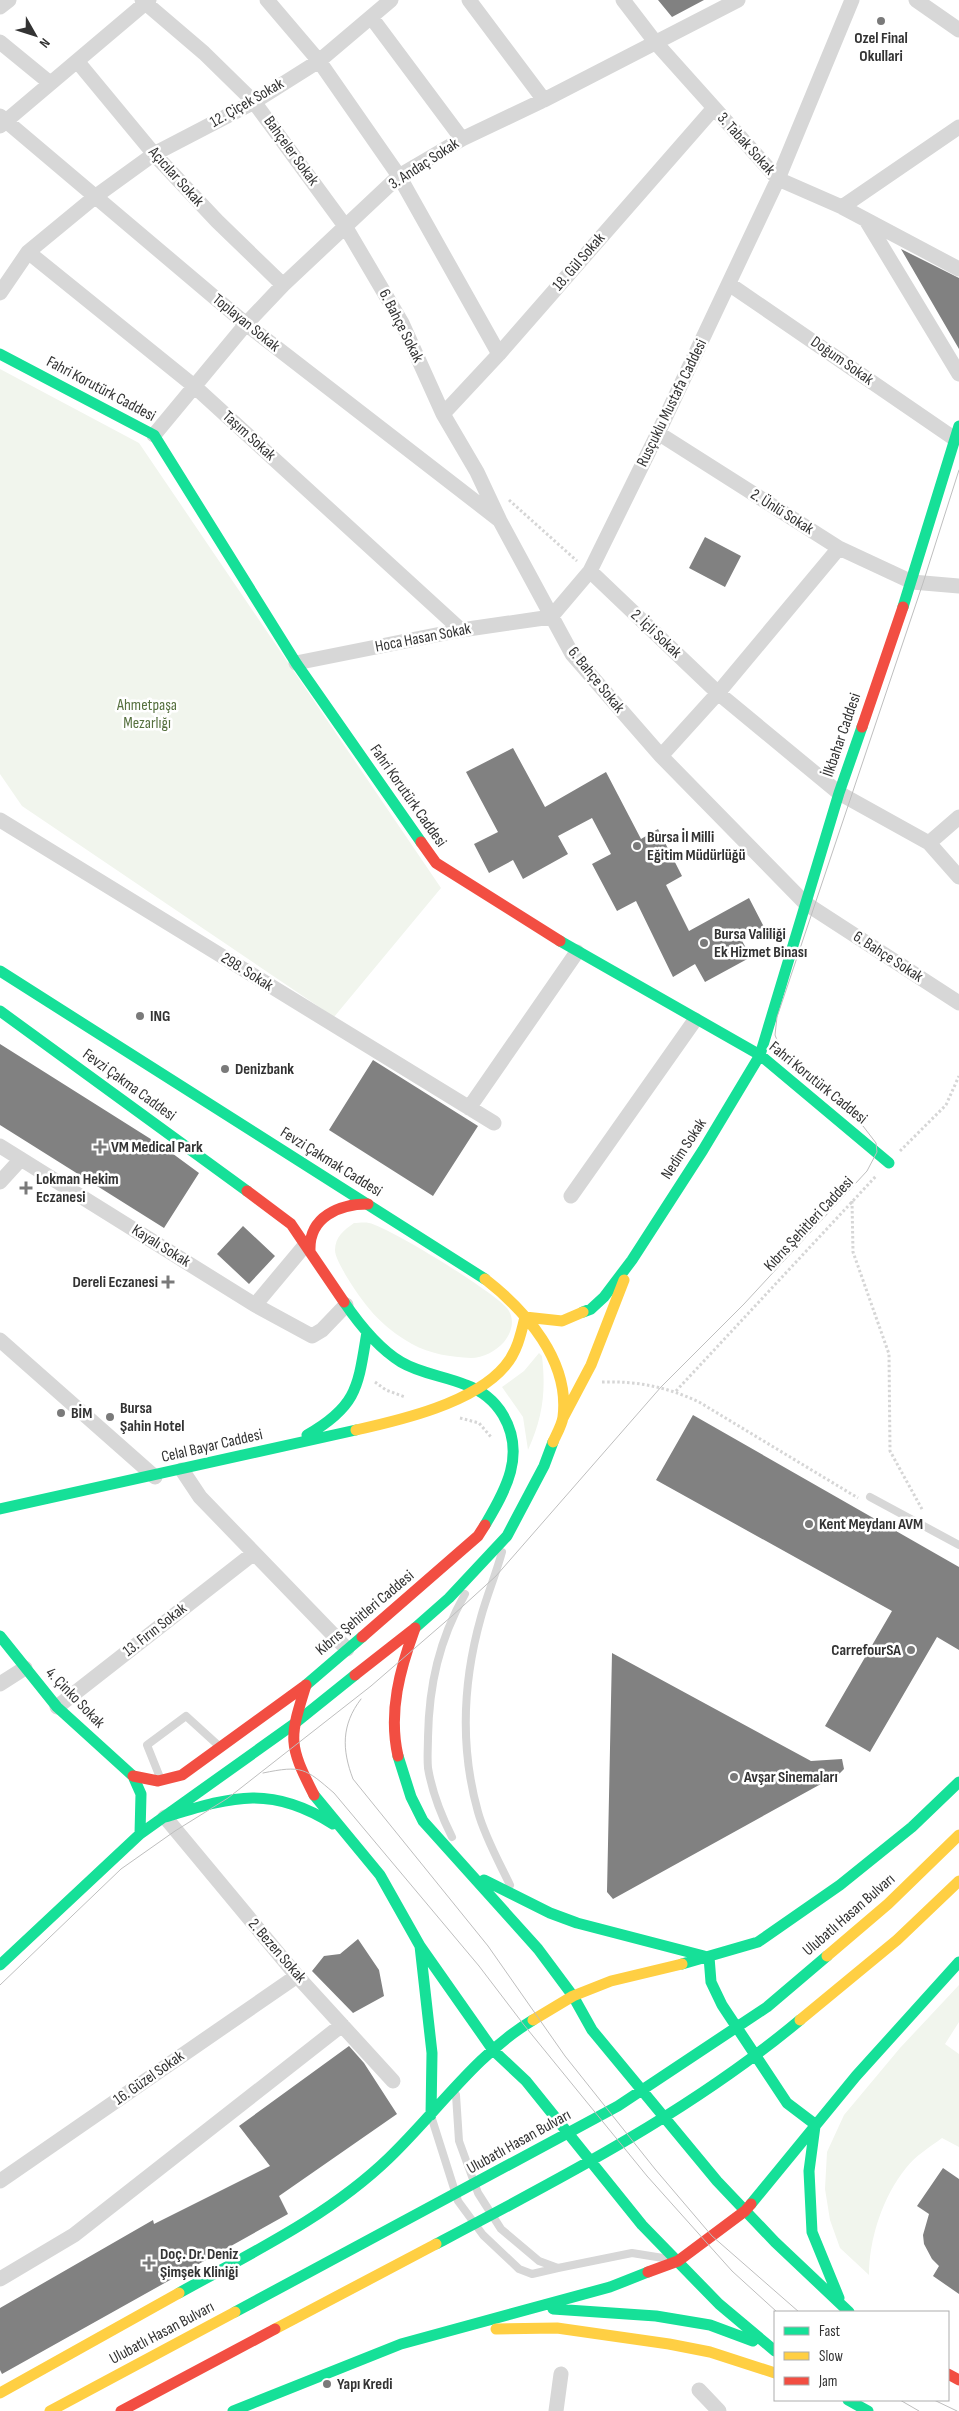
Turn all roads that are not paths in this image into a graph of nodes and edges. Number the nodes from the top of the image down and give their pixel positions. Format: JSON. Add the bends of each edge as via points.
{"nodes":[{"id":1,"x":9,"y":0,"type":"edge"},
{"id":2,"x":267,"y":0,"type":"edge"},
{"id":3,"x":391,"y":0,"type":"edge"},
{"id":4,"x":469,"y":0,"type":"edge"},
{"id":5,"x":623,"y":0,"type":"edge"},
{"id":6,"x":738,"y":0,"type":"edge"},
{"id":7,"x":852,"y":0,"type":"edge"},
{"id":8,"x":916,"y":0,"type":"edge"},
{"id":9,"x":146,"y":1,"type":"edge"},
{"id":10,"x":0,"y":7,"type":"edge"},
{"id":11,"x":371,"y":17,"type":"junction"},
{"id":12,"x":959,"y":30,"type":"edge"},
{"id":13,"x":0,"y":42,"type":"edge"},
{"id":14,"x":656,"y":43,"type":"junction"},
{"id":15,"x":77,"y":61,"type":"junction"},
{"id":16,"x":319,"y":61,"type":"junction"},
{"id":17,"x":50,"y":83,"type":"junction"},
{"id":18,"x":544,"y":100,"type":"junction"},
{"id":19,"x":254,"y":102,"type":"junction"},
{"id":20,"x":714,"y":108,"type":"junction"},
{"id":21,"x":2,"y":121,"type":"edge"},
{"id":22,"x":959,"y":127,"type":"edge"},
{"id":23,"x":462,"y":139,"type":"junction"},
{"id":24,"x":154,"y":154,"type":"junction"},
{"id":25,"x":399,"y":176,"type":"junction"},
{"id":26,"x":778,"y":179,"type":"junction"},
{"id":27,"x":96,"y":196,"type":"junction"},
{"id":28,"x":842,"y":207,"type":"junction"},
{"id":29,"x":865,"y":218,"type":"junction"},
{"id":30,"x":345,"y":226,"type":"junction"},
{"id":31,"x":28,"y":252,"type":"junction"},
{"id":32,"x":959,"y":269,"type":"edge"},
{"id":33,"x":729,"y":284,"type":"junction"},
{"id":34,"x":283,"y":285,"type":"junction"},
{"id":35,"x":0,"y":293,"type":"edge"},
{"id":36,"x":246,"y":324,"type":"junction"},
{"id":37,"x":0,"y":354,"type":"edge"},
{"id":38,"x":499,"y":354,"type":"junction"},
{"id":39,"x":959,"y":374,"type":"edge"},
{"id":40,"x":194,"y":386,"type":"junction"},
{"id":41,"x":443,"y":414,"type":"junction"},
{"id":42,"x":658,"y":433,"type":"junction"},
{"id":43,"x":957,"y":433,"type":"edge"},
{"id":44,"x":154,"y":435,"type":"junction"},
{"id":45,"x":500,"y":521,"type":"junction"},
{"id":46,"x":838,"y":548,"type":"junction"},
{"id":47,"x":590,"y":572,"type":"junction"},
{"id":48,"x":912,"y":582,"type":"junction"},
{"id":49,"x":959,"y":586,"type":"edge"},
{"id":50,"x":551,"y":618,"type":"junction"},
{"id":51,"x":461,"y":630,"type":"junction"},
{"id":52,"x":296,"y":663,"type":"junction"},
{"id":53,"x":718,"y":693,"type":"junction"},
{"id":54,"x":660,"y":756,"type":"junction"},
{"id":55,"x":839,"y":792,"type":"junction"},
{"id":56,"x":959,"y":817,"type":"edge"},
{"id":57,"x":0,"y":820,"type":"edge"},
{"id":58,"x":929,"y":843,"type":"junction"},
{"id":59,"x":959,"y":877,"type":"edge"},
{"id":60,"x":805,"y":903,"type":"junction"},
{"id":61,"x":577,"y":952,"type":"junction"},
{"id":62,"x":0,"y":971,"type":"edge"},
{"id":63,"x":959,"y":1003,"type":"edge"},
{"id":64,"x":0,"y":1011,"type":"edge"},
{"id":65,"x":695,"y":1020,"type":"junction"},
{"id":66,"x":760,"y":1055,"type":"junction"},
{"id":67,"x":469,"y":1108,"type":"junction"},
{"id":68,"x":494,"y":1123,"type":"dead end"},
{"id":69,"x":0,"y":1146,"type":"edge"},
{"id":70,"x":21,"y":1159,"type":"junction"},
{"id":71,"x":889,"y":1163,"type":"road end"},
{"id":72,"x":0,"y":1182,"type":"edge"},
{"id":73,"x":571,"y":1196,"type":"dead end"},
{"id":74,"x":368,"y":1204,"type":"junction"},
{"id":75,"x":308,"y":1247,"type":"junction"},
{"id":76,"x":632,"y":1260,"type":"junction"},
{"id":77,"x":255,"y":1305,"type":"junction"},
{"id":78,"x":346,"y":1305,"type":"junction"},
{"id":79,"x":525,"y":1317,"type":"junction"},
{"id":80,"x":367,"y":1332,"type":"junction"},
{"id":81,"x":0,"y":1340,"type":"edge"},
{"id":82,"x":480,"y":1391,"type":"junction"},
{"id":83,"x":563,"y":1418,"type":"junction"},
{"id":84,"x":288,"y":1445,"type":"junction"},
{"id":85,"x":182,"y":1470,"type":"junction"},
{"id":86,"x":155,"y":1477,"type":"junction"},
{"id":87,"x":869,"y":1500,"type":"road end"},
{"id":88,"x":0,"y":1509,"type":"edge"},
{"id":89,"x":507,"y":1536,"type":"junction"},
{"id":90,"x":959,"y":1544,"type":"edge"},
{"id":91,"x":254,"y":1553,"type":"junction"},
{"id":92,"x":483,"y":1562,"type":"junction"},
{"id":93,"x":415,"y":1628,"type":"junction"},
{"id":94,"x":0,"y":1636,"type":"edge"},
{"id":95,"x":347,"y":1649,"type":"junction"},
{"id":96,"x":25,"y":1668,"type":"junction"},
{"id":97,"x":0,"y":1684,"type":"edge"},
{"id":98,"x":306,"y":1685,"type":"junction"},
{"id":99,"x":57,"y":1707,"type":"junction"},
{"id":100,"x":294,"y":1724,"type":"junction"},
{"id":101,"x":220,"y":1747,"type":"junction"},
{"id":102,"x":133,"y":1776,"type":"junction"},
{"id":103,"x":161,"y":1780,"type":"junction"},
{"id":104,"x":959,"y":1782,"type":"edge"},
{"id":105,"x":165,"y":1817,"type":"junction"},
{"id":106,"x":343,"y":1832,"type":"junction"},
{"id":107,"x":140,"y":1834,"type":"junction"},
{"id":108,"x":959,"y":1835,"type":"edge"},
{"id":109,"x":469,"y":1872,"type":"junction"},
{"id":110,"x":959,"y":1881,"type":"edge"},
{"id":111,"x":516,"y":1899,"type":"junction"},
{"id":112,"x":526,"y":1922,"type":"dead end"},
{"id":113,"x":420,"y":1946,"type":"junction"},
{"id":114,"x":538,"y":1948,"type":"junction"},
{"id":115,"x":2,"y":1956,"type":"edge"},
{"id":116,"x":709,"y":1957,"type":"junction"},
{"id":117,"x":959,"y":1962,"type":"edge"},
{"id":118,"x":297,"y":1976,"type":"junction"},
{"id":119,"x":573,"y":1996,"type":"junction"},
{"id":120,"x":342,"y":2025,"type":"junction"},
{"id":121,"x":493,"y":2050,"type":"junction"},
{"id":122,"x":393,"y":2081,"type":"dead end"},
{"id":123,"x":456,"y":2087,"type":"junction"},
{"id":124,"x":431,"y":2115,"type":"junction"},
{"id":125,"x":816,"y":2125,"type":"junction"},
{"id":126,"x":0,"y":2181,"type":"edge"},
{"id":127,"x":745,"y":2211,"type":"junction"},
{"id":128,"x":678,"y":2261,"type":"junction"},
{"id":129,"x":558,"y":2268,"type":"junction"},
{"id":130,"x":0,"y":2279,"type":"edge"},
{"id":131,"x":537,"y":2308,"type":"junction"},
{"id":132,"x":846,"y":2310,"type":"edge"},
{"id":133,"x":451,"y":2329,"type":"junction"},
{"id":134,"x":772,"y":2349,"type":"edge"},
{"id":135,"x":774,"y":2372,"type":"edge"},
{"id":136,"x":561,"y":2374,"type":"dead end"},
{"id":137,"x":299,"y":2383,"type":"junction"},
{"id":138,"x":699,"y":2390,"type":"dead end"},
{"id":139,"x":0,"y":2393,"type":"edge"},
{"id":140,"x":850,"y":2401,"type":"edge"},
{"id":141,"x":50,"y":2411,"type":"edge"},
{"id":142,"x":121,"y":2411,"type":"edge"},
{"id":143,"x":233,"y":2411,"type":"edge"},
{"id":144,"x":272,"y":2411,"type":"edge"},
{"id":145,"x":556,"y":2411,"type":"edge"},
{"id":146,"x":719,"y":2411,"type":"edge"},
{"id":147,"x":868,"y":2411,"type":"edge"}],
"edges":[{"from":1,"to":10,"type":"street"},
{"from":2,"to":16,"type":"street"},
{"from":3,"to":11,"type":"street","name":"12. Çiçek Sokak"},
{"from":4,"to":18,"type":"street"},
{"from":5,"to":14,"type":"street","name":"3. Tabak Sokak"},
{"from":6,"to":14,"type":"street","name":"3. Andaç Sokak"},
{"from":7,"to":26,"type":"street","name":"Rusçuklu Mustafa Caddesi"},
{"from":8,"to":12,"type":"street"},
{"from":9,"to":15,"type":"street"},
{"from":9,"to":19,"type":"street","name":"Bahçeler Sokak"},
{"from":11,"to":16,"type":"street","name":"12. Çiçek Sokak"},
{"from":11,"to":23,"type":"street"},
{"from":13,"to":17,"type":"street"},
{"from":14,"to":18,"type":"street","name":"3. Andaç Sokak"},
{"from":14,"to":20,"type":"street","name":"3. Tabak Sokak"},
{"from":15,"to":17,"type":"street"},
{"from":15,"to":24,"type":"street","name":"Açıcılar Sokak"},
{"from":16,"to":19,"type":"street","name":"12. Çiçek Sokak"},
{"from":16,"to":25,"type":"street"},
{"from":17,"to":21,"type":"street"},
{"from":18,"to":23,"type":"street","name":"3. Andaç Sokak"},
{"from":19,"to":24,"type":"street","name":"12. Çiçek Sokak"},
{"from":19,"to":30,"type":"street","name":"Bahçeler Sokak"},
{"from":20,"to":26,"type":"street","name":"3. Tabak Sokak"},
{"from":20,"to":38,"type":"street","name":"18. Gül Sokak"},
{"from":21,"to":27,"type":"street","name":"Toplayan Sokak"},
{"from":22,"to":28,"type":"street"},
{"from":23,"to":25,"type":"street","name":"3. Andaç Sokak"},
{"from":24,"to":27,"type":"street","name":"12. Çiçek Sokak"},
{"from":24,"to":34,"type":"street","name":"Açıcılar Sokak"},
{"from":25,"to":30,"type":"street","name":"3. Andaç Sokak"},
{"from":25,"to":38,"type":"street"},
{"from":26,"to":28,"type":"street","name":"3. Tabak Sokak"},
{"from":26,"to":33,"type":"street","name":"Rusçuklu Mustafa Caddesi"},
{"from":27,"to":31,"type":"street","name":"12. Çiçek Sokak"},
{"from":27,"to":36,"type":"street","name":"Toplayan Sokak"},
{"from":28,"to":29,"type":"street","name":"3. Tabak Sokak"},
{"from":29,"to":32,"type":"street","name":"3. Tabak Sokak"},
{"from":29,"to":39,"type":"street"},
{"from":30,"to":34,"type":"street","name":"3. Andaç Sokak"},
{"from":30,"to":41,"type":"street","name":"6. Bahçe Sokak","via":[[402,323]]},
{"from":31,"to":35,"type":"street","name":"12. Çiçek Sokak"},
{"from":31,"to":40,"type":"street","name":"Taşım Sokak"},
{"from":33,"to":42,"type":"street","name":"Rusçuklu Mustafa Caddesi"},
{"from":33,"to":43,"type":"street","name":"Doğum Sokak"},
{"from":34,"to":36,"type":"street","name":"3. Andaç Sokak"},
{"from":36,"to":40,"type":"street","name":"3. Andaç Sokak"},
{"from":36,"to":45,"type":"street","name":"Toplayan Sokak"},
{"from":37,"to":44,"type":"main road","name":"Fahri Korutürk Caddesi"},
{"from":38,"to":41,"type":"street","name":"18. Gül Sokak"},
{"from":40,"to":44,"type":"street","name":"3. Andaç Sokak"},
{"from":40,"to":51,"type":"street","name":"Taşım Sokak"},
{"from":41,"to":45,"type":"street","name":"6. Bahçe Sokak","via":[[477,472]]},
{"from":42,"to":46,"type":"street","name":"2. Ünlü Sokak"},
{"from":42,"to":47,"type":"street","name":"Rusçuklu Mustafa Caddesi"},
{"from":43,"to":48,"type":"main road","name":"İlkbahar Caddesi"},
{"from":44,"to":52,"type":"main road","name":"Fahri Korutürk Caddesi"},
{"from":45,"to":50,"type":"street","name":"6. Bahçe Sokak"},
{"from":46,"to":48,"type":"street","name":"2. Ünlü Sokak"},
{"from":46,"to":53,"type":"street"},
{"from":47,"to":50,"type":"street","name":"Rusçuklu Mustafa Caddesi"},
{"from":47,"to":53,"type":"street","name":"2. İçli Sokak"},
{"from":48,"to":49,"type":"street","name":"2. Ünlü Sokak"},
{"from":48,"to":55,"type":"main road","name":"İlkbahar Caddesi"},
{"from":50,"to":51,"type":"street","name":"Hoca Hasan Sokak"},
{"from":50,"to":54,"type":"street","name":"6. Bahçe Sokak","via":[[572,654]]},
{"from":51,"to":52,"type":"street","name":"Hoca Hasan Sokak"},
{"from":52,"to":61,"type":"main road","name":"Fahri Korutürk Caddesi","via":[[436,863]]},
{"from":53,"to":54,"type":"street"},
{"from":53,"to":55,"type":"street","name":"2. İçli Sokak"},
{"from":54,"to":60,"type":"street","name":"6. Bahçe Sokak"},
{"from":55,"to":58,"type":"street","name":"2. İçli Sokak"},
{"from":55,"to":60,"type":"main road","name":"İlkbahar Caddesi"},
{"from":56,"to":58,"type":"street"},
{"from":57,"to":67,"type":"street","name":"298. Sokak"},
{"from":58,"to":59,"type":"street","name":"2. İçli Sokak"},
{"from":60,"to":63,"type":"street","name":"6. Bahçe Sokak"},
{"from":60,"to":66,"type":"main road","name":"İlkbahar Caddesi"},
{"from":61,"to":65,"type":"main road","name":"Fahri Korutürk Caddesi"},
{"from":61,"to":67,"type":"street"},
{"from":62,"to":74,"type":"main road","name":"Fevzi Çakmak Caddesi"},
{"from":64,"to":75,"type":"main road","name":"Fevzi Çakma Caddesi","via":[[291,1224]]},
{"from":65,"to":66,"type":"main road","name":"Fahri Korutürk Caddesi"},
{"from":65,"to":73,"type":"street"},
{"from":66,"to":71,"type":"main road","name":"Fahri Korutürk Caddesi"},
{"from":66,"to":76,"type":"main road","name":"Nedim Sokak","via":[[743,1087]]},
{"from":67,"to":68,"type":"street","name":"298. Sokak"},
{"from":69,"to":70,"type":"street","name":"Kayalı Sokak"},
{"from":70,"to":72,"type":"street"},
{"from":70,"to":77,"type":"street","name":"Kayalı Sokak"},
{"from":74,"to":75,"type":"main road","via":[[338,1207],[314,1229]]},
{"from":74,"to":79,"type":"main road","name":"Fevzi Çakmak Caddesi","via":[[474,1270]]},
{"from":75,"to":77,"type":"street"},
{"from":75,"to":78,"type":"main road","name":"Fevzi Çakma Caddesi"},
{"from":76,"to":79,"type":"main road","via":[[591,1310],[562,1321]]},
{"from":76,"to":83,"type":"main road","via":[[615,1308]]},
{"from":77,"to":78,"type":"street","name":"Kayalı Sokak","via":[[312,1336]]},
{"from":78,"to":80,"type":"main road","name":"Fevzi Çakma Caddesi"},
{"from":79,"to":82,"type":"main road","name":"Celal Bayar Caddesi","via":[[519,1345],[508,1363]]},
{"from":79,"to":83,"type":"main road","name":"Fevzi Çakmak Caddesi","via":[[553,1354],[562,1388]]},
{"from":80,"to":82,"type":"main road","via":[[401,1362]]},
{"from":80,"to":84,"type":"main road","via":[[355,1395],[326,1425]]},
{"from":81,"to":86,"type":"street"},
{"from":82,"to":84,"type":"main road","name":"Celal Bayar Caddesi","via":[[353,1431]]},
{"from":82,"to":95,"type":"main road","name":"Kıbrıs Şehitleri Caddesi","via":[[497,1405],[511,1429],[514,1452],[502,1496],[478,1536]]},
{"from":83,"to":89,"type":"main road","via":[[544,1466]]},
{"from":84,"to":85,"type":"main road","name":"Celal Bayar Caddesi"},
{"from":85,"to":86,"type":"main road","name":"Celal Bayar Caddesi"},
{"from":85,"to":91,"type":"street","via":[[200,1497]]},
{"from":86,"to":88,"type":"main road","name":"Celal Bayar Caddesi"},
{"from":87,"to":90,"type":"lane"},
{"from":89,"to":92,"type":"main road"},
{"from":89,"to":111,"type":"lane","via":[[481,1617],[469,1674],[465,1714],[469,1773],[478,1814]]},
{"from":91,"to":95,"type":"street"},
{"from":91,"to":99,"type":"street","name":"13. Fırın Sokak"},
{"from":92,"to":93,"type":"main road"},
{"from":92,"to":109,"type":"lane","via":[[452,1616],[437,1658],[428,1716],[428,1767],[441,1814]]},
{"from":93,"to":100,"type":"main road"},
{"from":93,"to":109,"type":"main road","via":[[396,1686],[393,1733],[396,1758],[409,1797],[423,1821]]},
{"from":94,"to":96,"type":"main road","name":"4. Çinko Sokak"},
{"from":95,"to":98,"type":"main road","name":"Kıbrıs Şehitleri Caddesi"},
{"from":96,"to":97,"type":"street"},
{"from":96,"to":99,"type":"main road","name":"4. Çinko Sokak"},
{"from":98,"to":100,"type":"main road"},
{"from":98,"to":101,"type":"main road","name":"Kıbrıs Şehitleri Caddesi"},
{"from":99,"to":102,"type":"main road","name":"4. Çinko Sokak"},
{"from":100,"to":105,"type":"main road"},
{"from":100,"to":106,"type":"main road","via":[[294,1747],[301,1769],[315,1796]]},
{"from":101,"to":103,"type":"main road","name":"Kıbrıs Şehitleri Caddesi","via":[[182,1775]]},
{"from":101,"to":103,"type":"lane","via":[[186,1716],[147,1745]]},
{"from":102,"to":103,"type":"main road","name":"Kıbrıs Şehitleri Caddesi"},
{"from":102,"to":107,"type":"main road","via":[[141,1794]]},
{"from":104,"to":116,"type":"main road","via":[[912,1827],[840,1885],[758,1942]]},
{"from":105,"to":106,"type":"main road","via":[[228,1798],[254,1796],[281,1799],[318,1813]]},
{"from":105,"to":107,"type":"main road"},
{"from":105,"to":118,"type":"street","name":"2. Bezen Sokak"},
{"from":106,"to":113,"type":"main road","via":[[380,1875]]},
{"from":107,"to":115,"type":"main road","via":[[33,1935]]},
{"from":108,"to":141,"type":"main road","name":"Ulubatlı Hasan Bulvarı","via":[[888,1904],[767,2007],[618,2106]]},
{"from":109,"to":111,"type":"main road"},
{"from":109,"to":114,"type":"main road"},
{"from":110,"to":142,"type":"main road","via":[[897,1940],[780,2038],[649,2128]]},
{"from":111,"to":116,"type":"main road","via":[[621,1936]]},
{"from":112,"to":114,"type":"lane"},
{"from":113,"to":121,"type":"main road"},
{"from":113,"to":124,"type":"main road","via":[[432,2053]]},
{"from":114,"to":119,"type":"main road"},
{"from":116,"to":119,"type":"main road","via":[[611,1981]]},
{"from":116,"to":125,"type":"main road","via":[[711,1982],[722,2005],[787,2103]]},
{"from":117,"to":125,"type":"main road"},
{"from":118,"to":120,"type":"street","name":"2. Bezen Sokak"},
{"from":118,"to":126,"type":"street","name":"16. Güzel Sokak"},
{"from":119,"to":121,"type":"main road","via":[[524,2025]]},
{"from":119,"to":127,"type":"main road","via":[[592,2030]]},
{"from":120,"to":122,"type":"street","name":"2. Bezen Sokak"},
{"from":120,"to":130,"type":"street","via":[[74,2235]]},
{"from":121,"to":123,"type":"main road"},
{"from":121,"to":128,"type":"main road","via":[[526,2081],[642,2225]]},
{"from":123,"to":124,"type":"main road"},
{"from":123,"to":129,"type":"lane","via":[[459,2141],[478,2193],[501,2229],[539,2261]]},
{"from":124,"to":129,"type":"lane","via":[[458,2201],[483,2235],[519,2268],[532,2274]]},
{"from":124,"to":139,"type":"main road","via":[[388,2159],[338,2200],[269,2243]]},
{"from":125,"to":127,"type":"main road"},
{"from":125,"to":132,"type":"main road","via":[[809,2171],[812,2232]]},
{"from":127,"to":128,"type":"main road"},
{"from":127,"to":132,"type":"main road"},
{"from":128,"to":129,"type":"lane","via":[[632,2253]]},
{"from":128,"to":131,"type":"main road","via":[[610,2287]]},
{"from":128,"to":134,"type":"main road","via":[[719,2304]]},
{"from":131,"to":133,"type":"main road"},
{"from":131,"to":134,"type":"main road","via":[[656,2316],[710,2325]]},
{"from":133,"to":135,"type":"main road","via":[[557,2328],[710,2352]]},
{"from":133,"to":137,"type":"main road","via":[[401,2344]]},
{"from":136,"to":145,"type":"street"},
{"from":137,"to":143,"type":"main road"},
{"from":137,"to":144,"type":"street"},
{"from":138,"to":146,"type":"street"},
{"from":140,"to":147,"type":"main road"}]}
